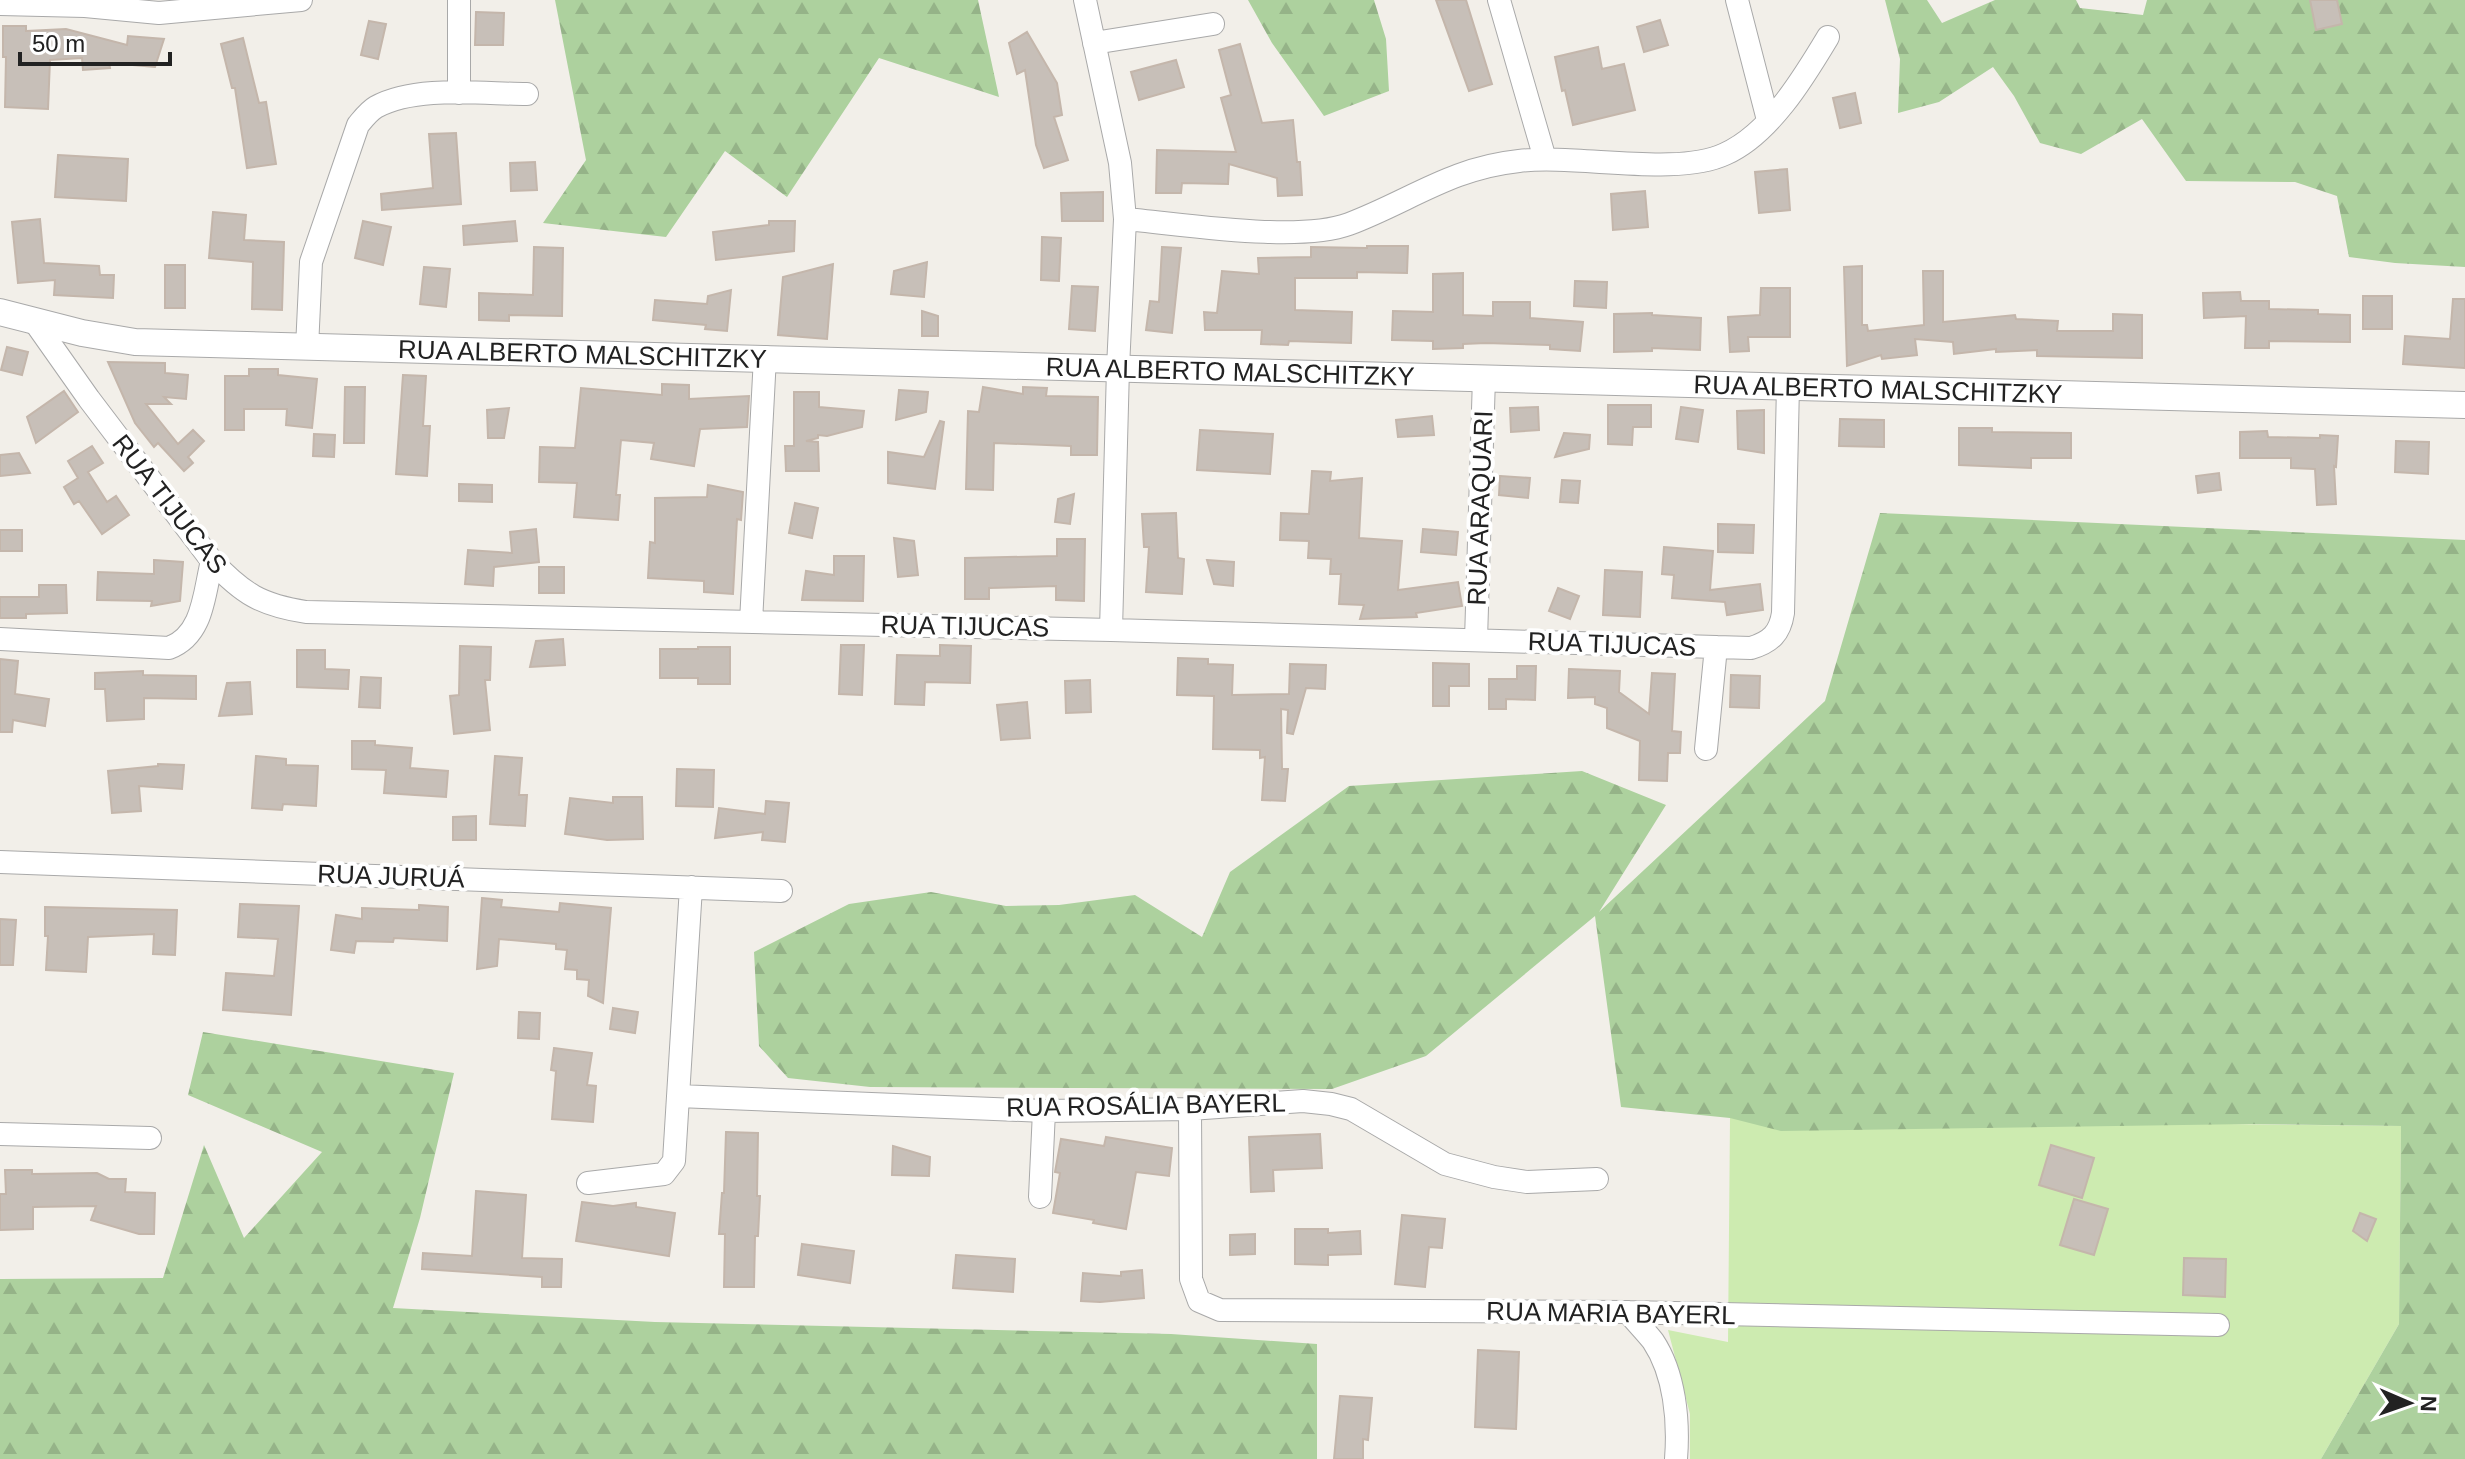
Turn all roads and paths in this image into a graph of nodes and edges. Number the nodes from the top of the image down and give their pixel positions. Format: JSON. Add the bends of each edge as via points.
{"nodes":[{"id":1,"x":301,"y":0,"type":"edge"},
{"id":2,"x":459,"y":0,"type":"edge"},
{"id":3,"x":1085,"y":0,"type":"edge"},
{"id":4,"x":1499,"y":0,"type":"edge"},
{"id":5,"x":1737,"y":0,"type":"edge"},
{"id":6,"x":0,"y":4,"type":"edge"},
{"id":7,"x":1213,"y":24,"type":"dead end"},
{"id":8,"x":1828,"y":37,"type":"dead end"},
{"id":9,"x":1094,"y":43,"type":"junction"},
{"id":10,"x":459,"y":93,"type":"junction"},
{"id":11,"x":527,"y":94,"type":"dead end"},
{"id":12,"x":1768,"y":120,"type":"junction"},
{"id":13,"x":1545,"y":159,"type":"junction"},
{"id":14,"x":1125,"y":219,"type":"junction"},
{"id":15,"x":0,"y":312,"type":"edge"},
{"id":16,"x":34,"y":321,"type":"junction"},
{"id":17,"x":307,"y":348,"type":"junction"},
{"id":18,"x":765,"y":357,"type":"junction"},
{"id":19,"x":1118,"y":368,"type":"junction"},
{"id":20,"x":1484,"y":377,"type":"junction"},
{"id":21,"x":1788,"y":385,"type":"junction"},
{"id":22,"x":2465,"y":405,"type":"edge"},
{"id":23,"x":212,"y":561,"type":"junction"},
{"id":24,"x":751,"y":622,"type":"junction"},
{"id":25,"x":1111,"y":630,"type":"junction"},
{"id":26,"x":0,"y":639,"type":"edge"},
{"id":27,"x":1476,"y":640,"type":"junction"},
{"id":28,"x":1716,"y":647,"type":"junction"},
{"id":29,"x":1706,"y":749,"type":"dead end"},
{"id":30,"x":0,"y":862,"type":"edge"},
{"id":31,"x":691,"y":887,"type":"junction"},
{"id":32,"x":781,"y":891,"type":"dead end"},
{"id":33,"x":678,"y":1096,"type":"junction"},
{"id":34,"x":1190,"y":1109,"type":"junction"},
{"id":35,"x":1044,"y":1111,"type":"junction"},
{"id":36,"x":0,"y":1134,"type":"edge"},
{"id":37,"x":150,"y":1138,"type":"dead end"},
{"id":38,"x":1597,"y":1179,"type":"dead end"},
{"id":39,"x":588,"y":1183,"type":"dead end"},
{"id":40,"x":1040,"y":1197,"type":"dead end"},
{"id":41,"x":1628,"y":1312,"type":"junction"},
{"id":42,"x":2218,"y":1325,"type":"dead end"},
{"id":43,"x":1676,"y":1459,"type":"edge"}],
"edges":[{"from":1,"to":6,"type":"street","via":[[159,13]]},
{"from":2,"to":10,"type":"street"},
{"from":3,"to":9,"type":"street"},
{"from":4,"to":13,"type":"street"},
{"from":5,"to":12,"type":"street"},
{"from":7,"to":9,"type":"street"},
{"from":8,"to":12,"type":"street"},
{"from":9,"to":14,"type":"street","via":[[1120,163]]},
{"from":10,"to":11,"type":"street"},
{"from":10,"to":17,"type":"street","via":[[396,99],[373,108],[358,125],[311,262]]},
{"from":12,"to":13,"type":"street","via":[[1725,154],[1697,162]]},
{"from":13,"to":14,"type":"street","via":[[1470,169],[1348,224],[1322,230]]},
{"from":14,"to":19,"type":"street"},
{"from":15,"to":16,"type":"street","name":"RUA ALBERTO MALSCHITZKY"},
{"from":16,"to":17,"type":"street","name":"RUA ALBERTO MALSCHITZKY","via":[[135,342]]},
{"from":16,"to":23,"type":"street","name":"RUA TIJUCAS"},
{"from":17,"to":18,"type":"street","name":"RUA ALBERTO MALSCHITZKY"},
{"from":18,"to":19,"type":"street","name":"RUA ALBERTO MALSCHITZKY"},
{"from":18,"to":24,"type":"street"},
{"from":19,"to":20,"type":"street","name":"RUA ALBERTO MALSCHITZKY"},
{"from":19,"to":25,"type":"street"},
{"from":20,"to":21,"type":"street","name":"RUA ALBERTO MALSCHITZKY"},
{"from":20,"to":27,"type":"street","name":"RUA ARAQUARI"},
{"from":21,"to":22,"type":"street","name":"RUA ALBERTO MALSCHITZKY"},
{"from":21,"to":28,"type":"street","name":"RUA TIJUCAS","via":[[1781,626],[1764,644]]},
{"from":23,"to":24,"type":"street","name":"RUA TIJUCAS","via":[[248,595],[306,612]]},
{"from":23,"to":26,"type":"street","via":[[197,623],[191,634],[169,648]]},
{"from":24,"to":25,"type":"street","name":"RUA TIJUCAS"},
{"from":25,"to":27,"type":"street","name":"RUA TIJUCAS"},
{"from":27,"to":28,"type":"street","name":"RUA TIJUCAS"},
{"from":28,"to":29,"type":"street"},
{"from":30,"to":31,"type":"street","name":"RUA JURUÁ"},
{"from":31,"to":32,"type":"street","name":"RUA JURUÁ"},
{"from":31,"to":33,"type":"street"},
{"from":33,"to":35,"type":"street","name":"RUA ROSÁLIA BAYERL"},
{"from":33,"to":39,"type":"street","via":[[674,1161],[664,1174]]},
{"from":34,"to":35,"type":"street","name":"RUA ROSÁLIA BAYERL"},
{"from":34,"to":38,"type":"street","name":"RUA ROSÁLIA BAYERL","via":[[1331,1104],[1351,1109],[1445,1164],[1527,1182]]},
{"from":34,"to":41,"type":"street","name":"RUA MARIA BAYERL","via":[[1191,1279],[1199,1301],[1220,1310]]},
{"from":35,"to":40,"type":"street"},
{"from":36,"to":37,"type":"street"},
{"from":41,"to":42,"type":"street","name":"RUA MARIA BAYERL"},
{"from":41,"to":43,"type":"street","via":[[1664,1363],[1675,1406]]}]}
